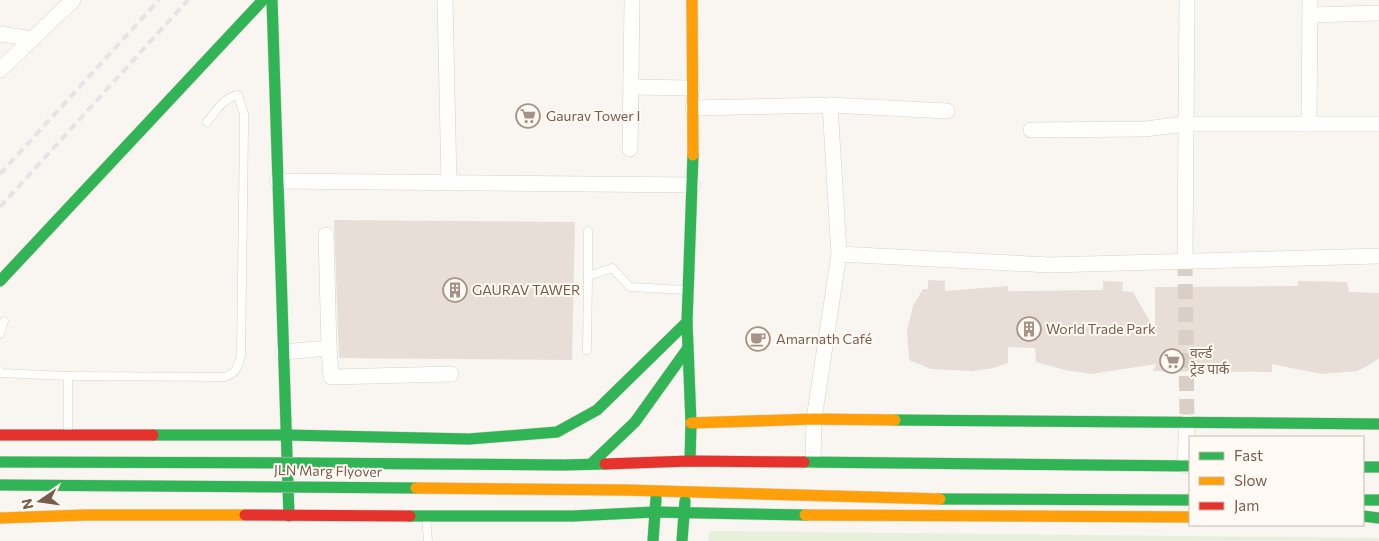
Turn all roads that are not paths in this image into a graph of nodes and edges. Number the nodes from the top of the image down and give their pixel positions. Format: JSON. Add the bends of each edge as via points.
{"nodes":[{"id":1,"x":73,"y":0,"type":"edge"},
{"id":2,"x":263,"y":0,"type":"edge"},
{"id":3,"x":272,"y":0,"type":"edge"},
{"id":4,"x":446,"y":0,"type":"edge"},
{"id":5,"x":632,"y":0,"type":"edge"},
{"id":6,"x":692,"y":0,"type":"edge"},
{"id":7,"x":1187,"y":0,"type":"edge"},
{"id":8,"x":1310,"y":8,"type":"edge"},
{"id":9,"x":1379,"y":12,"type":"edge"},
{"id":10,"x":0,"y":34,"type":"edge"},
{"id":11,"x":33,"y":38,"type":"junction"},
{"id":12,"x":0,"y":70,"type":"edge"},
{"id":13,"x":631,"y":86,"type":"junction"},
{"id":14,"x":692,"y":88,"type":"junction"},
{"id":15,"x":830,"y":106,"type":"junction"},
{"id":16,"x":693,"y":108,"type":"junction"},
{"id":17,"x":947,"y":111,"type":"dead end"},
{"id":18,"x":207,"y":122,"type":"dead end"},
{"id":19,"x":1185,"y":124,"type":"junction"},
{"id":20,"x":1309,"y":124,"type":"junction"},
{"id":21,"x":1379,"y":124,"type":"edge"},
{"id":22,"x":1031,"y":130,"type":"dead end"},
{"id":23,"x":630,"y":148,"type":"dead end"},
{"id":24,"x":278,"y":181,"type":"junction"},
{"id":25,"x":449,"y":183,"type":"junction"},
{"id":26,"x":693,"y":185,"type":"junction"},
{"id":27,"x":588,"y":231,"type":"dead end"},
{"id":28,"x":326,"y":235,"type":"dead end"},
{"id":29,"x":839,"y":254,"type":"junction"},
{"id":30,"x":1379,"y":256,"type":"edge"},
{"id":31,"x":1185,"y":261,"type":"junction"},
{"id":32,"x":588,"y":276,"type":"junction"},
{"id":33,"x":0,"y":281,"type":"edge"},
{"id":34,"x":688,"y":290,"type":"junction"},
{"id":35,"x":4,"y":321,"type":"dead end"},
{"id":36,"x":687,"y":322,"type":"junction"},
{"id":37,"x":0,"y":334,"type":"edge"},
{"id":38,"x":329,"y":348,"type":"junction"},
{"id":39,"x":688,"y":348,"type":"junction"},
{"id":40,"x":587,"y":350,"type":"dead end"},
{"id":41,"x":283,"y":352,"type":"junction"},
{"id":42,"x":0,"y":371,"type":"edge"},
{"id":43,"x":450,"y":374,"type":"dead end"},
{"id":44,"x":68,"y":376,"type":"junction"},
{"id":45,"x":814,"y":419,"type":"junction"},
{"id":46,"x":1188,"y":422,"type":"junction"},
{"id":47,"x":691,"y":423,"type":"junction"},
{"id":48,"x":1379,"y":424,"type":"edge"},
{"id":49,"x":0,"y":435,"type":"edge"},
{"id":50,"x":286,"y":435,"type":"junction"},
{"id":51,"x":68,"y":436,"type":"junction"},
{"id":52,"x":690,"y":461,"type":"junction"},
{"id":53,"x":813,"y":461,"type":"junction"},
{"id":54,"x":0,"y":462,"type":"edge"},
{"id":55,"x":591,"y":464,"type":"junction"},
{"id":56,"x":1188,"y":466,"type":"edge"},
{"id":57,"x":1364,"y":467,"type":"edge"},
{"id":58,"x":1379,"y":467,"type":"edge"},
{"id":59,"x":0,"y":485,"type":"edge"},
{"id":60,"x":655,"y":490,"type":"junction"},
{"id":61,"x":685,"y":491,"type":"junction"},
{"id":62,"x":1189,"y":500,"type":"edge"},
{"id":63,"x":1364,"y":500,"type":"edge"},
{"id":64,"x":1379,"y":500,"type":"edge"},
{"id":65,"x":654,"y":512,"type":"junction"},
{"id":66,"x":684,"y":513,"type":"junction"},
{"id":67,"x":289,"y":516,"type":"junction"},
{"id":68,"x":426,"y":516,"type":"junction"},
{"id":69,"x":1364,"y":516,"type":"edge"},
{"id":70,"x":1189,"y":517,"type":"edge"},
{"id":71,"x":0,"y":518,"type":"edge"},
{"id":72,"x":1379,"y":518,"type":"edge"},
{"id":73,"x":428,"y":541,"type":"edge"},
{"id":74,"x":653,"y":541,"type":"edge"},
{"id":75,"x":682,"y":541,"type":"edge"}],
"edges":[{"from":1,"to":11,"type":"street"},
{"from":2,"to":33,"type":"street"},
{"from":3,"to":24,"type":"street"},
{"from":4,"to":25,"type":"street"},
{"from":5,"to":13,"type":"street"},
{"from":6,"to":14,"type":"street"},
{"from":7,"to":19,"type":"street"},
{"from":8,"to":9,"type":"street"},
{"from":8,"to":20,"type":"street"},
{"from":10,"to":11,"type":"street"},
{"from":11,"to":12,"type":"street"},
{"from":13,"to":14,"type":"street"},
{"from":13,"to":23,"type":"street"},
{"from":14,"to":16,"type":"street"},
{"from":15,"to":16,"type":"street"},
{"from":15,"to":17,"type":"street"},
{"from":15,"to":29,"type":"street"},
{"from":16,"to":26,"type":"street"},
{"from":18,"to":44,"type":"lane","via":[[224,101],[238,95],[244,114],[244,129],[241,355],[238,368],[226,377]]},
{"from":19,"to":20,"type":"street"},
{"from":19,"to":22,"type":"street","via":[[1145,129]]},
{"from":19,"to":31,"type":"street"},
{"from":20,"to":21,"type":"street"},
{"from":24,"to":25,"type":"street"},
{"from":24,"to":41,"type":"street"},
{"from":25,"to":26,"type":"street"},
{"from":26,"to":34,"type":"street"},
{"from":27,"to":32,"type":"lane"},
{"from":28,"to":38,"type":"street"},
{"from":29,"to":31,"type":"street","via":[[1049,265]]},
{"from":29,"to":45,"type":"street"},
{"from":30,"to":31,"type":"street"},
{"from":32,"to":34,"type":"lane","via":[[612,268],[630,287]]},
{"from":32,"to":40,"type":"lane"},
{"from":34,"to":36,"type":"street"},
{"from":35,"to":37,"type":"lane"},
{"from":36,"to":39,"type":"street"},
{"from":36,"to":50,"type":"street","via":[[597,410],[557,432],[469,438]]},
{"from":38,"to":41,"type":"street"},
{"from":38,"to":43,"type":"street","via":[[331,377]]},
{"from":39,"to":47,"type":"street"},
{"from":39,"to":55,"type":"street","via":[[635,422]]},
{"from":41,"to":50,"type":"street"},
{"from":42,"to":44,"type":"lane"},
{"from":44,"to":51,"type":"lane"},
{"from":45,"to":46,"type":"street"},
{"from":45,"to":47,"type":"street"},
{"from":45,"to":53,"type":"street"},
{"from":46,"to":48,"type":"street"},
{"from":46,"to":56,"type":"street"},
{"from":47,"to":52,"type":"street"},
{"from":49,"to":51,"type":"street"},
{"from":50,"to":51,"type":"street"},
{"from":50,"to":67,"type":"street"},
{"from":52,"to":53,"type":"street","name":"JLN Marg Flyover"},
{"from":52,"to":55,"type":"street","name":"JLN Marg Flyover"},
{"from":53,"to":56,"type":"street","name":"JLN Marg Flyover"},
{"from":54,"to":55,"type":"street","name":"JLN Marg Flyover","bridge":true},
{"from":57,"to":58,"type":"street"},
{"from":59,"to":60,"type":"street","name":"JLN Marg Flyover","bridge":true},
{"from":60,"to":61,"type":"street","name":"JLN Marg Flyover"},
{"from":60,"to":65,"type":"street"},
{"from":61,"to":62,"type":"street","name":"JLN Marg Flyover","via":[[933,499]]},
{"from":61,"to":66,"type":"street"},
{"from":63,"to":64,"type":"street"},
{"from":65,"to":66,"type":"street"},
{"from":65,"to":68,"type":"street","via":[[573,516]]},
{"from":65,"to":74,"type":"street"},
{"from":66,"to":70,"type":"street"},
{"from":66,"to":75,"type":"street"},
{"from":67,"to":68,"type":"street"},
{"from":67,"to":71,"type":"street"},
{"from":68,"to":73,"type":"lane"},
{"from":69,"to":72,"type":"street"}]}
